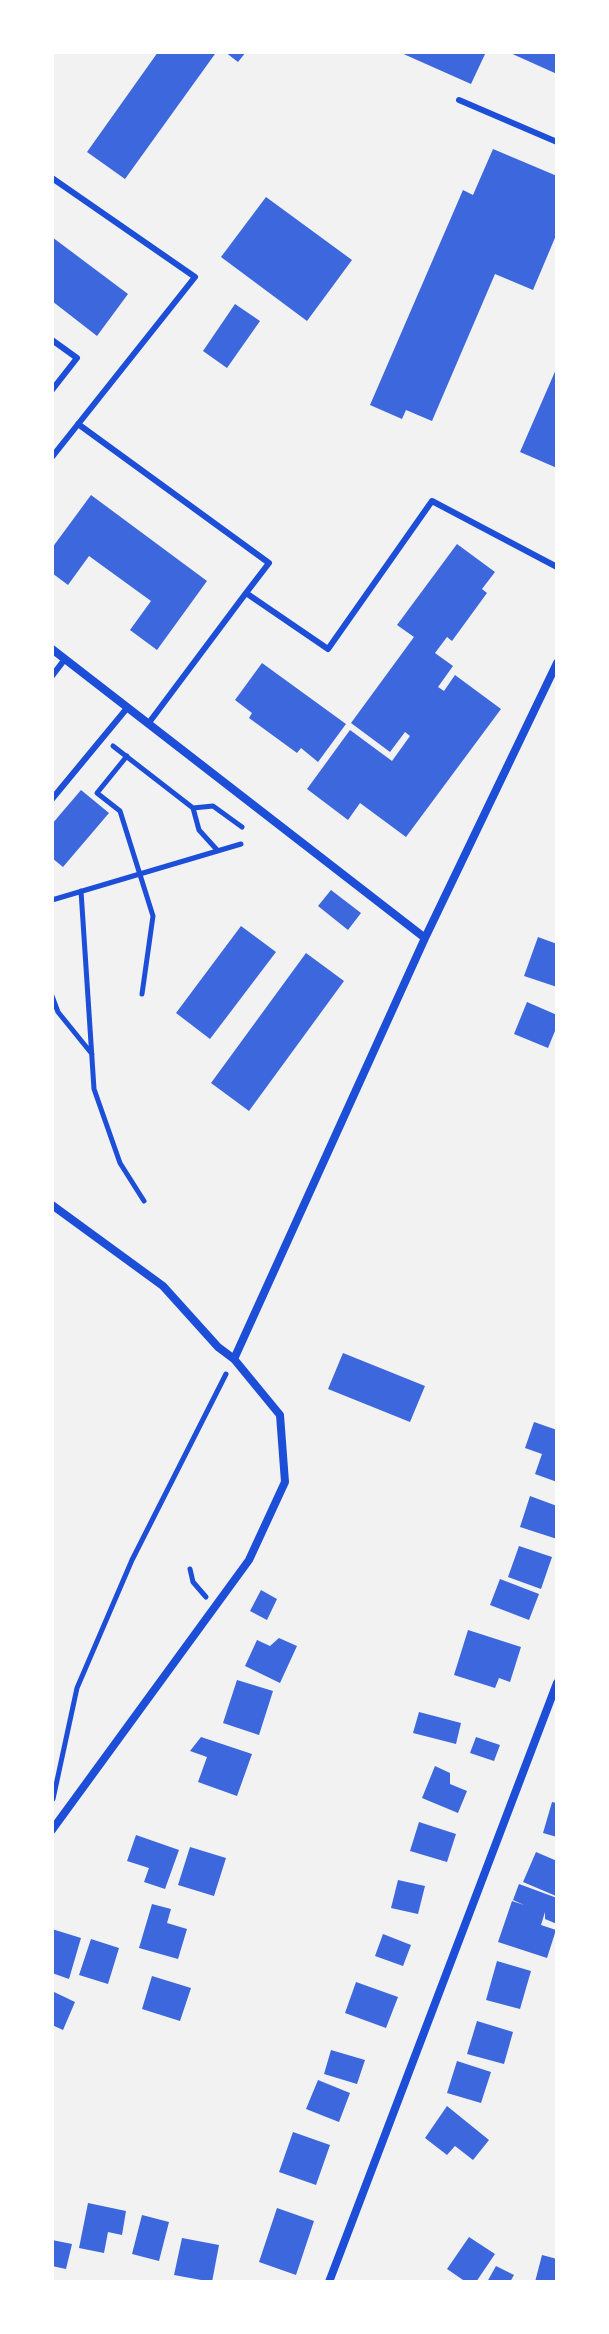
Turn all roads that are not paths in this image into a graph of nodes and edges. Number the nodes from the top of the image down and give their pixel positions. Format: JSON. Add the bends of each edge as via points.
{"nodes":[{"id":1,"x":459,"y":100,"type":"dead end"},
{"id":2,"x":557,"y":142,"type":"edge"},
{"id":3,"x":52,"y":178,"type":"edge"},
{"id":4,"x":52,"y":340,"type":"edge"},
{"id":5,"x":52,"y":390,"type":"edge"},
{"id":6,"x":78,"y":424,"type":"junction"},
{"id":7,"x":52,"y":457,"type":"edge"},
{"id":8,"x":557,"y":567,"type":"edge"},
{"id":9,"x":246,"y":593,"type":"junction"},
{"id":10,"x":52,"y":649,"type":"edge"},
{"id":11,"x":65,"y":659,"type":"junction"},
{"id":12,"x":557,"y":663,"type":"edge"},
{"id":13,"x":52,"y":676,"type":"edge"},
{"id":14,"x":128,"y":707,"type":"junction"},
{"id":15,"x":148,"y":724,"type":"junction"},
{"id":16,"x":52,"y":799,"type":"edge"},
{"id":17,"x":425,"y":938,"type":"junction"},
{"id":18,"x":52,"y":1205,"type":"edge"},
{"id":19,"x":234,"y":1359,"type":"junction"},
{"id":20,"x":557,"y":1683,"type":"edge"},
{"id":21,"x":52,"y":1830,"type":"edge"},
{"id":22,"x":329,"y":2282,"type":"edge"}],
"edges":[{"from":1,"to":2,"type":"lane"},
{"from":3,"to":6,"type":"lane","via":[[195,277]]},
{"from":4,"to":5,"type":"lane","via":[[77,358]]},
{"from":6,"to":7,"type":"lane"},
{"from":6,"to":9,"type":"lane","via":[[269,563]]},
{"from":8,"to":9,"type":"lane","via":[[432,501],[328,649]]},
{"from":9,"to":15,"type":"lane"},
{"from":10,"to":11,"type":"street"},
{"from":11,"to":13,"type":"lane"},
{"from":11,"to":14,"type":"street"},
{"from":12,"to":17,"type":"street"},
{"from":14,"to":15,"type":"street"},
{"from":14,"to":16,"type":"lane"},
{"from":15,"to":17,"type":"street"},
{"from":17,"to":19,"type":"street"},
{"from":18,"to":19,"type":"street","via":[[163,1286]]},
{"from":19,"to":21,"type":"street","via":[[280,1415],[285,1482],[249,1560]]},
{"from":20,"to":22,"type":"street"}]}
